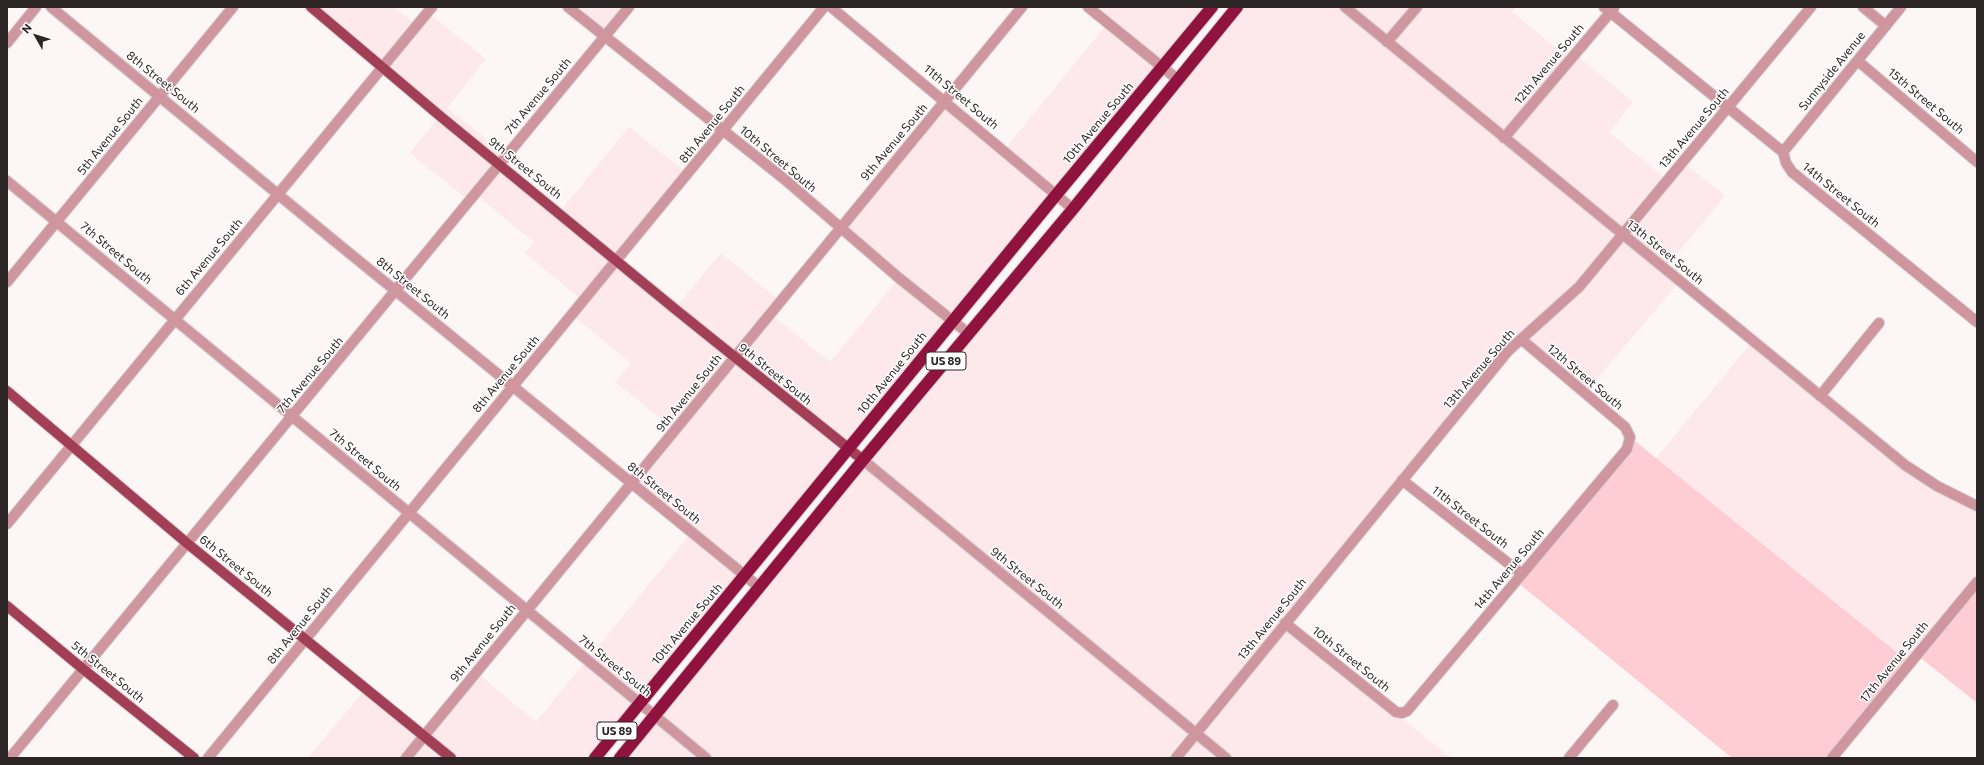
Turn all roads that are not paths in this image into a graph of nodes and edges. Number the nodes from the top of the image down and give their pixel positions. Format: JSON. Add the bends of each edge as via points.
{"nodes":[{"id":1,"x":36,"y":7,"type":"edge"},
{"id":2,"x":51,"y":7,"type":"edge"},
{"id":3,"x":233,"y":7,"type":"edge"},
{"id":4,"x":311,"y":7,"type":"edge"},
{"id":5,"x":432,"y":7,"type":"edge"},
{"id":6,"x":568,"y":7,"type":"edge"},
{"id":7,"x":628,"y":7,"type":"edge"},
{"id":8,"x":824,"y":7,"type":"edge"},
{"id":9,"x":831,"y":7,"type":"edge"},
{"id":10,"x":1022,"y":7,"type":"edge"},
{"id":11,"x":1088,"y":7,"type":"edge"},
{"id":12,"x":1212,"y":7,"type":"edge"},
{"id":13,"x":1237,"y":7,"type":"edge"},
{"id":14,"x":1345,"y":7,"type":"edge"},
{"id":15,"x":1417,"y":7,"type":"edge"},
{"id":16,"x":1811,"y":7,"type":"edge"},
{"id":17,"x":1863,"y":7,"type":"edge"},
{"id":18,"x":1901,"y":7,"type":"edge"},
{"id":19,"x":1609,"y":9,"type":"edge"},
{"id":20,"x":1886,"y":26,"type":"junction"},
{"id":21,"x":604,"y":36,"type":"junction"},
{"id":22,"x":1387,"y":42,"type":"junction"},
{"id":23,"x":7,"y":43,"type":"edge"},
{"id":24,"x":1858,"y":60,"type":"junction"},
{"id":25,"x":382,"y":67,"type":"junction"},
{"id":26,"x":1163,"y":68,"type":"junction"},
{"id":27,"x":1177,"y":79,"type":"junction"},
{"id":28,"x":160,"y":96,"type":"junction"},
{"id":29,"x":945,"y":101,"type":"junction"},
{"id":30,"x":1727,"y":108,"type":"junction"},
{"id":31,"x":723,"y":131,"type":"junction"},
{"id":32,"x":1504,"y":138,"type":"junction"},
{"id":33,"x":1783,"y":152,"type":"junction"},
{"id":34,"x":1977,"y":162,"type":"edge"},
{"id":35,"x":499,"y":164,"type":"junction"},
{"id":36,"x":7,"y":181,"type":"edge"},
{"id":37,"x":278,"y":194,"type":"junction"},
{"id":38,"x":1056,"y":195,"type":"junction"},
{"id":39,"x":1073,"y":209,"type":"junction"},
{"id":40,"x":57,"y":221,"type":"junction"},
{"id":41,"x":839,"y":228,"type":"junction"},
{"id":42,"x":1623,"y":234,"type":"junction"},
{"id":43,"x":617,"y":261,"type":"junction"},
{"id":44,"x":7,"y":282,"type":"edge"},
{"id":45,"x":396,"y":291,"type":"junction"},
{"id":46,"x":174,"y":319,"type":"junction"},
{"id":47,"x":953,"y":321,"type":"junction"},
{"id":48,"x":1977,"y":322,"type":"edge"},
{"id":49,"x":1879,"y":323,"type":"dead end"},
{"id":50,"x":969,"y":334,"type":"junction"},
{"id":51,"x":1521,"y":339,"type":"junction"},
{"id":52,"x":735,"y":358,"type":"junction"},
{"id":53,"x":513,"y":387,"type":"junction"},
{"id":54,"x":7,"y":391,"type":"edge"},
{"id":55,"x":1820,"y":396,"type":"junction"},
{"id":56,"x":293,"y":417,"type":"junction"},
{"id":57,"x":1630,"y":437,"type":"joint"},
{"id":58,"x":72,"y":447,"type":"junction"},
{"id":59,"x":849,"y":449,"type":"junction"},
{"id":60,"x":863,"y":460,"type":"junction"},
{"id":61,"x":1402,"y":480,"type":"junction"},
{"id":62,"x":632,"y":483,"type":"junction"},
{"id":63,"x":1977,"y":506,"type":"edge"},
{"id":64,"x":408,"y":513,"type":"junction"},
{"id":65,"x":7,"y":524,"type":"edge"},
{"id":66,"x":188,"y":544,"type":"junction"},
{"id":67,"x":1522,"y":574,"type":"junction"},
{"id":68,"x":746,"y":575,"type":"junction"},
{"id":69,"x":1977,"y":582,"type":"edge"},
{"id":70,"x":759,"y":588,"type":"junction"},
{"id":71,"x":7,"y":606,"type":"edge"},
{"id":72,"x":528,"y":610,"type":"junction"},
{"id":73,"x":1285,"y":623,"type":"junction"},
{"id":74,"x":306,"y":639,"type":"junction"},
{"id":75,"x":83,"y":670,"type":"junction"},
{"id":76,"x":640,"y":703,"type":"junction"},
{"id":77,"x":1613,"y":705,"type":"dead end"},
{"id":78,"x":1402,"y":714,"type":"joint"},
{"id":79,"x":655,"y":716,"type":"junction"},
{"id":80,"x":1196,"y":734,"type":"junction"},
{"id":81,"x":424,"y":736,"type":"junction"},
{"id":82,"x":10,"y":758,"type":"edge"},
{"id":83,"x":194,"y":758,"type":"edge"},
{"id":84,"x":208,"y":758,"type":"edge"},
{"id":85,"x":406,"y":758,"type":"edge"},
{"id":86,"x":451,"y":758,"type":"edge"},
{"id":87,"x":595,"y":758,"type":"edge"},
{"id":88,"x":620,"y":758,"type":"edge"},
{"id":89,"x":706,"y":758,"type":"edge"},
{"id":90,"x":1176,"y":758,"type":"edge"},
{"id":91,"x":1226,"y":758,"type":"edge"},
{"id":92,"x":1569,"y":758,"type":"edge"},
{"id":93,"x":1832,"y":758,"type":"edge"}],
"edges":[{"from":1,"to":23,"type":"street"},
{"from":2,"to":28,"type":"street","name":"8th Street South"},
{"from":3,"to":28,"type":"street","name":"5th Avenue South"},
{"from":4,"to":25,"type":"main road","name":"9th Street South"},
{"from":5,"to":25,"type":"street","name":"6th Avenue South"},
{"from":6,"to":21,"type":"street","name":"10th Street South"},
{"from":7,"to":21,"type":"street","name":"7th Avenue South"},
{"from":8,"to":31,"type":"street","name":"8th Avenue South"},
{"from":9,"to":29,"type":"street","name":"11th Street South"},
{"from":10,"to":29,"type":"street","name":"9th Avenue South"},
{"from":11,"to":26,"type":"street"},
{"from":12,"to":26,"type":"highway","name":"10th Avenue South","number":"US 89"},
{"from":13,"to":27,"type":"highway","number":"US 89"},
{"from":14,"to":22,"type":"street","name":"13th Street South"},
{"from":15,"to":22,"type":"street"},
{"from":16,"to":30,"type":"street","name":"13th Avenue South"},
{"from":17,"to":20,"type":"street"},
{"from":18,"to":20,"type":"street","name":"Sunnyside Avenue"},
{"from":19,"to":30,"type":"street","name":"14th Street South"},
{"from":19,"to":32,"type":"street","name":"12th Avenue South"},
{"from":20,"to":24,"type":"street","name":"Sunnyside Avenue"},
{"from":21,"to":31,"type":"street","name":"10th Street South"},
{"from":21,"to":35,"type":"street","name":"7th Avenue South"},
{"from":22,"to":32,"type":"street","name":"13th Street South"},
{"from":24,"to":33,"type":"street","name":"Sunnyside Avenue"},
{"from":24,"to":34,"type":"street","name":"15th Street South"},
{"from":25,"to":35,"type":"main road","name":"9th Street South"},
{"from":25,"to":37,"type":"street","name":"6th Avenue South"},
{"from":26,"to":27,"type":"street"},
{"from":26,"to":38,"type":"highway","name":"10th Avenue South","number":"US 89"},
{"from":27,"to":39,"type":"highway","number":"US 89"},
{"from":28,"to":37,"type":"street","name":"8th Street South"},
{"from":28,"to":40,"type":"street","name":"5th Avenue South"},
{"from":29,"to":38,"type":"street","name":"11th Street South"},
{"from":29,"to":41,"type":"street","name":"9th Avenue South"},
{"from":30,"to":33,"type":"street","name":"14th Street South"},
{"from":30,"to":42,"type":"street","name":"13th Avenue South"},
{"from":31,"to":41,"type":"street","name":"10th Street South","via":[[783,178]]},
{"from":31,"to":43,"type":"street","name":"8th Avenue South"},
{"from":32,"to":42,"type":"street","name":"13th Street South"},
{"from":33,"to":48,"type":"street","name":"14th Street South","via":[[1792,172]]},
{"from":35,"to":43,"type":"main road","name":"9th Street South"},
{"from":35,"to":45,"type":"street","name":"7th Avenue South"},
{"from":36,"to":40,"type":"street","name":"7th Street South"},
{"from":37,"to":45,"type":"street","name":"8th Street South"},
{"from":37,"to":46,"type":"street","name":"6th Avenue South"},
{"from":38,"to":39,"type":"street","name":"11th Street South"},
{"from":38,"to":47,"type":"highway","name":"10th Avenue South","number":"US 89"},
{"from":39,"to":50,"type":"highway","number":"US 89"},
{"from":40,"to":44,"type":"street","name":"5th Avenue South"},
{"from":40,"to":46,"type":"street","name":"7th Street South"},
{"from":41,"to":47,"type":"street","name":"10th Street South"},
{"from":41,"to":52,"type":"street","name":"9th Avenue South"},
{"from":42,"to":51,"type":"street","name":"13th Avenue South","via":[[1579,287]]},
{"from":42,"to":55,"type":"street","name":"13th Street South"},
{"from":43,"to":52,"type":"main road","name":"9th Street South"},
{"from":43,"to":53,"type":"street","name":"8th Avenue South"},
{"from":45,"to":53,"type":"street","name":"8th Street South"},
{"from":45,"to":56,"type":"street","name":"7th Avenue South"},
{"from":46,"to":56,"type":"street","name":"7th Street South"},
{"from":46,"to":58,"type":"street","name":"6th Avenue South"},
{"from":47,"to":50,"type":"street","name":"10th Street South"},
{"from":47,"to":59,"type":"highway","name":"10th Avenue South","number":"US 89"},
{"from":49,"to":55,"type":"street"},
{"from":50,"to":60,"type":"highway","number":"US 89"},
{"from":51,"to":57,"type":"street","name":"12th Street South","via":[[1625,427]]},
{"from":51,"to":61,"type":"street","name":"13th Avenue South"},
{"from":52,"to":59,"type":"main road","name":"9th Street South"},
{"from":52,"to":62,"type":"street","name":"9th Avenue South"},
{"from":53,"to":62,"type":"street","name":"8th Street South"},
{"from":53,"to":64,"type":"street","name":"8th Avenue South"},
{"from":54,"to":58,"type":"main road","name":"6th Street South"},
{"from":55,"to":63,"type":"street","name":"13th Street South","via":[[1905,465],[1943,489]]},
{"from":56,"to":64,"type":"street","name":"7th Street South"},
{"from":56,"to":66,"type":"street","name":"7th Avenue South"},
{"from":57,"to":67,"type":"street","name":"14th Avenue South","via":[[1627,449]]},
{"from":58,"to":65,"type":"street","name":"6th Avenue South"},
{"from":58,"to":66,"type":"main road","name":"6th Street South"},
{"from":59,"to":60,"type":"main road","name":"9th Street South"},
{"from":59,"to":68,"type":"highway","name":"10th Avenue South","number":"US 89"},
{"from":60,"to":70,"type":"highway","number":"US 89"},
{"from":60,"to":80,"type":"street","name":"9th Street South"},
{"from":61,"to":67,"type":"street","name":"11th Street South"},
{"from":61,"to":73,"type":"street","name":"13th Avenue South"},
{"from":62,"to":68,"type":"street","name":"8th Street South"},
{"from":62,"to":72,"type":"street","name":"9th Avenue South"},
{"from":64,"to":72,"type":"street","name":"7th Street South"},
{"from":64,"to":74,"type":"street","name":"8th Avenue South"},
{"from":66,"to":74,"type":"main road","name":"6th Street South"},
{"from":66,"to":75,"type":"street","name":"7th Avenue South"},
{"from":67,"to":78,"type":"street","name":"14th Avenue South"},
{"from":68,"to":70,"type":"street","name":"8th Street South"},
{"from":68,"to":76,"type":"highway","name":"10th Avenue South","number":"US 89"},
{"from":69,"to":93,"type":"street","name":"17th Avenue South"},
{"from":70,"to":79,"type":"highway","number":"US 89"},
{"from":71,"to":75,"type":"main road","name":"5th Street South"},
{"from":72,"to":76,"type":"street","name":"7th Street South"},
{"from":72,"to":81,"type":"street","name":"9th Avenue South"},
{"from":73,"to":78,"type":"street","name":"10th Street South","via":[[1396,712]]},
{"from":73,"to":80,"type":"street","name":"13th Avenue South"},
{"from":74,"to":81,"type":"main road","name":"6th Street South"},
{"from":74,"to":84,"type":"street","name":"8th Avenue South"},
{"from":75,"to":82,"type":"street","name":"7th Avenue South"},
{"from":75,"to":83,"type":"main road","name":"5th Street South"},
{"from":76,"to":79,"type":"street","name":"7th Street South"},
{"from":76,"to":87,"type":"highway","name":"10th Avenue South","number":"US 89"},
{"from":77,"to":92,"type":"street"},
{"from":79,"to":88,"type":"highway","number":"US 89"},
{"from":79,"to":89,"type":"street","name":"7th Street South"},
{"from":80,"to":90,"type":"street","name":"13th Avenue South"},
{"from":80,"to":91,"type":"street","name":"9th Street South"},
{"from":81,"to":85,"type":"street","name":"9th Avenue South"},
{"from":81,"to":86,"type":"main road","name":"6th Street South"}]}
